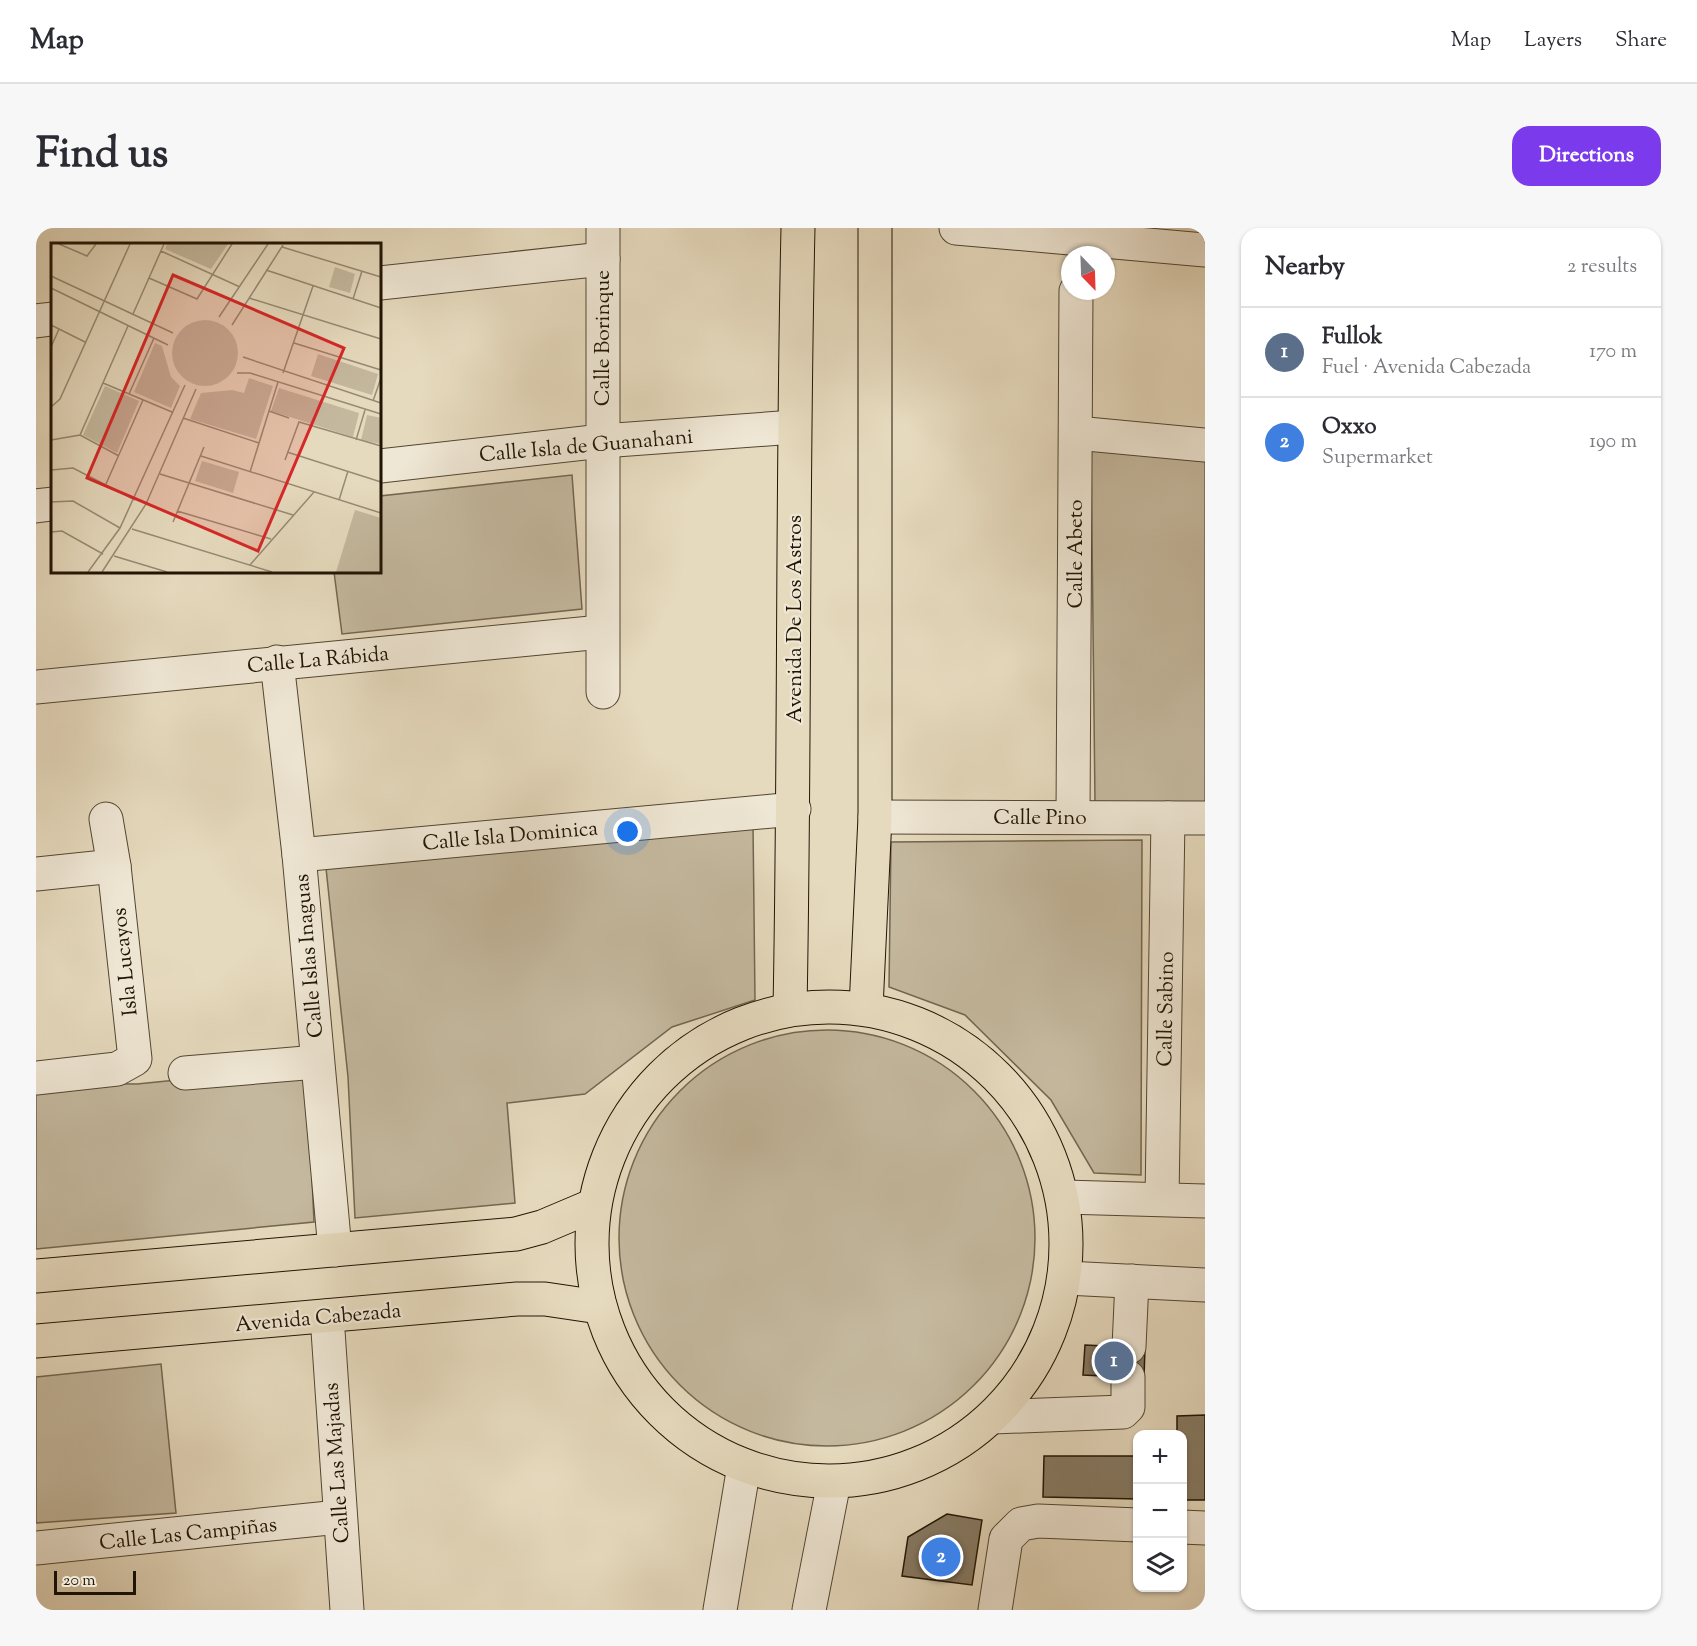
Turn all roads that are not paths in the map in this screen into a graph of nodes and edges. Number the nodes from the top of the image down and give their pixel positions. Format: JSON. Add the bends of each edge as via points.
{"nodes":[{"id":1,"x":798,"y":228,"type":"edge"},
{"id":2,"x":875,"y":228,"type":"edge"},
{"id":3,"x":956,"y":228,"type":"edge"},
{"id":4,"x":603,"y":243,"type":"edge"},
{"id":5,"x":1070,"y":246,"type":"edge"},
{"id":6,"x":1115,"y":248,"type":"edge"},
{"id":7,"x":1205,"y":250,"type":"edge"},
{"id":8,"x":381,"y":283,"type":"edge"},
{"id":9,"x":1076,"y":300,"type":"edge"},
{"id":10,"x":51,"y":319,"type":"edge"},
{"id":11,"x":36,"y":321,"type":"edge"},
{"id":12,"x":794,"y":427,"type":"junction"},
{"id":13,"x":1076,"y":433,"type":"junction"},
{"id":14,"x":602,"y":441,"type":"junction"},
{"id":15,"x":1205,"y":445,"type":"edge"},
{"id":16,"x":381,"y":466,"type":"edge"},
{"id":17,"x":51,"y":504,"type":"edge"},
{"id":18,"x":36,"y":506,"type":"edge"},
{"id":19,"x":601,"y":633,"type":"junction"},
{"id":20,"x":278,"y":662,"type":"junction"},
{"id":21,"x":36,"y":687,"type":"edge"},
{"id":22,"x":603,"y":692,"type":"dead end"},
{"id":23,"x":794,"y":809,"type":"junction"},
{"id":24,"x":1073,"y":816,"type":"junction"},
{"id":25,"x":875,"y":817,"type":"junction"},
{"id":26,"x":1168,"y":818,"type":"junction"},
{"id":27,"x":1205,"y":818,"type":"edge"},
{"id":28,"x":106,"y":819,"type":"dead end"},
{"id":29,"x":299,"y":855,"type":"junction"},
{"id":30,"x":114,"y":866,"type":"junction"},
{"id":31,"x":36,"y":874,"type":"edge"},
{"id":32,"x":866,"y":1008,"type":"junction"},
{"id":33,"x":790,"y":1009,"type":"junction"},
{"id":34,"x":317,"y":1062,"type":"junction"},
{"id":35,"x":185,"y":1073,"type":"dead end"},
{"id":36,"x":36,"y":1078,"type":"edge"},
{"id":37,"x":1064,"y":1197,"type":"junction"},
{"id":38,"x":1162,"y":1199,"type":"junction"},
{"id":39,"x":1205,"y":1201,"type":"edge"},
{"id":40,"x":594,"y":1204,"type":"junction"},
{"id":41,"x":334,"y":1250,"type":"junction"},
{"id":42,"x":36,"y":1276,"type":"edge"},
{"id":43,"x":1065,"y":1278,"type":"junction"},
{"id":44,"x":1132,"y":1281,"type":"junction"},
{"id":45,"x":1205,"y":1284,"type":"edge"},
{"id":46,"x":599,"y":1307,"type":"junction"},
{"id":47,"x":327,"y":1316,"type":"junction"},
{"id":48,"x":36,"y":1341,"type":"edge"},
{"id":49,"x":993,"y":1417,"type":"junction"},
{"id":50,"x":744,"y":1466,"type":"junction"},
{"id":51,"x":834,"y":1482,"type":"junction"},
{"id":52,"x":339,"y":1517,"type":"junction"},
{"id":53,"x":1133,"y":1525,"type":"edge"},
{"id":54,"x":1187,"y":1527,"type":"edge"},
{"id":55,"x":1205,"y":1528,"type":"edge"},
{"id":56,"x":36,"y":1548,"type":"edge"},
{"id":57,"x":347,"y":1610,"type":"edge"},
{"id":58,"x":720,"y":1610,"type":"edge"},
{"id":59,"x":809,"y":1610,"type":"edge"},
{"id":60,"x":995,"y":1610,"type":"edge"}],
"edges":[{"from":1,"to":12,"type":"main road","name":"Avenida De Los Astros"},
{"from":2,"to":25,"type":"main road"},
{"from":3,"to":5,"type":"street"},
{"from":4,"to":8,"type":"street"},
{"from":4,"to":14,"type":"street","name":"Calle Borinque"},
{"from":6,"to":7,"type":"street"},
{"from":9,"to":13,"type":"street","name":"Calle Abeto"},
{"from":10,"to":11,"type":"street"},
{"from":12,"to":14,"type":"street","name":"Calle Isla de Guanahani"},
{"from":12,"to":23,"type":"main road","name":"Avenida De Los Astros"},
{"from":13,"to":15,"type":"street"},
{"from":13,"to":24,"type":"street","name":"Calle Abeto"},
{"from":14,"to":16,"type":"street","name":"Calle Isla de Guanahani"},
{"from":14,"to":19,"type":"street","name":"Calle Borinque"},
{"from":17,"to":18,"type":"street"},
{"from":19,"to":20,"type":"street","name":"Calle La Rábida"},
{"from":19,"to":22,"type":"street","name":"Calle Borinque"},
{"from":20,"to":21,"type":"street","name":"Calle La Rábida"},
{"from":20,"to":29,"type":"street","name":"Calle Islas Inaguas"},
{"from":23,"to":29,"type":"street","name":"Calle Isla Dominica"},
{"from":23,"to":33,"type":"main road","name":"Avenida De Los Astros"},
{"from":24,"to":25,"type":"street","name":"Calle Pino"},
{"from":24,"to":26,"type":"street","name":"Calle Pino"},
{"from":25,"to":32,"type":"main road"},
{"from":26,"to":27,"type":"street","name":"Calle Pino"},
{"from":26,"to":38,"type":"street","name":"Calle Sabino"},
{"from":28,"to":30,"type":"street","name":"Isla Lucayos"},
{"from":29,"to":34,"type":"street","name":"Calle Islas Inaguas"},
{"from":30,"to":31,"type":"street"},
{"from":30,"to":36,"type":"street","name":"Isla Lucayos","via":[[135,1059],[117,1069]]},
{"from":32,"to":33,"type":"main road"},
{"from":32,"to":37,"type":"main road","via":[[935,1030],[995,1071],[1039,1128]]},
{"from":33,"to":40,"type":"main road","via":[[720,1032],[661,1076],[618,1135]]},
{"from":34,"to":35,"type":"street"},
{"from":34,"to":41,"type":"street","name":"Calle Islas Inaguas"},
{"from":37,"to":38,"type":"street"},
{"from":37,"to":43,"type":"main road"},
{"from":38,"to":39,"type":"street"},
{"from":40,"to":41,"type":"main road","via":[[527,1232]]},
{"from":40,"to":46,"type":"main road","via":[[591,1256]]},
{"from":41,"to":42,"type":"main road"},
{"from":43,"to":44,"type":"street"},
{"from":43,"to":49,"type":"main road","via":[[1041,1353]]},
{"from":44,"to":45,"type":"street"},
{"from":44,"to":49,"type":"street","via":[[1128,1407],[1123,1412]]},
{"from":46,"to":47,"type":"main road","name":"Avenida Cabezada","via":[[517,1299]]},
{"from":46,"to":50,"type":"main road","via":[[620,1359],[652,1404],[695,1440]]},
{"from":47,"to":48,"type":"main road","name":"Avenida Cabezada"},
{"from":47,"to":52,"type":"street","name":"Calle Las Majadas"},
{"from":49,"to":51,"type":"main road","via":[[919,1464]]},
{"from":50,"to":51,"type":"main road","via":[[788,1478]]},
{"from":50,"to":58,"type":"street"},
{"from":51,"to":59,"type":"street"},
{"from":52,"to":56,"type":"street","name":"Calle Las Campiñas"},
{"from":52,"to":57,"type":"street","name":"Calle Las Majadas"},
{"from":53,"to":60,"type":"street","via":[[1038,1521],[1016,1527],[1005,1543]]},
{"from":54,"to":55,"type":"street"}]}
